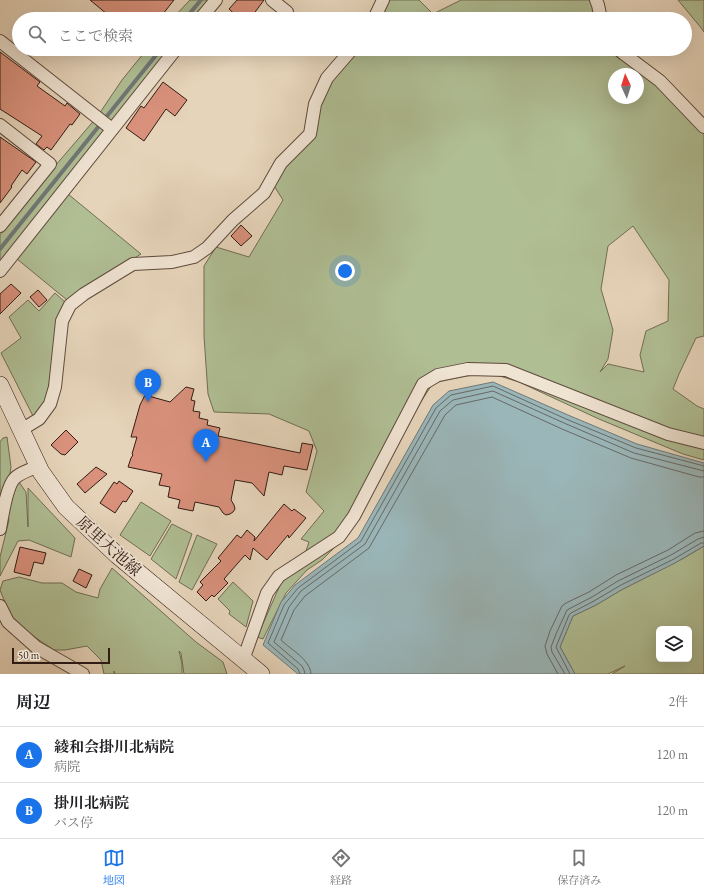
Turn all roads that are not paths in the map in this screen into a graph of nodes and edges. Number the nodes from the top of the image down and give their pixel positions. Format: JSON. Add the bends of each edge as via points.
{"nodes":[{"id":1,"x":216,"y":0,"type":"edge"},
{"id":2,"x":272,"y":0,"type":"edge"},
{"id":3,"x":383,"y":0,"type":"edge"},
{"id":4,"x":596,"y":0,"type":"edge"},
{"id":5,"x":206,"y":12,"type":"edge"},
{"id":6,"x":287,"y":12,"type":"dead end"},
{"id":7,"x":377,"y":12,"type":"edge"},
{"id":8,"x":600,"y":12,"type":"edge"},
{"id":9,"x":0,"y":41,"type":"edge"},
{"id":10,"x":12,"y":50,"type":"edge"},
{"id":11,"x":19,"y":56,"type":"edge"},
{"id":12,"x":170,"y":56,"type":"edge"},
{"id":13,"x":346,"y":56,"type":"edge"},
{"id":14,"x":627,"y":56,"type":"edge"},
{"id":15,"x":0,"y":125,"type":"edge"},
{"id":16,"x":704,"y":127,"type":"edge"},
{"id":17,"x":112,"y":129,"type":"junction"},
{"id":18,"x":0,"y":226,"type":"edge"},
{"id":19,"x":0,"y":271,"type":"edge"},
{"id":20,"x":0,"y":384,"type":"edge"},
{"id":21,"x":21,"y":430,"type":"junction"},
{"id":22,"x":704,"y":443,"type":"edge"},
{"id":23,"x":38,"y":466,"type":"junction"},
{"id":24,"x":0,"y":529,"type":"edge"},
{"id":25,"x":0,"y":606,"type":"edge"},
{"id":26,"x":243,"y":660,"type":"junction"},
{"id":27,"x":83,"y":674,"type":"edge"},
{"id":28,"x":260,"y":674,"type":"edge"}],
"edges":[{"from":1,"to":5,"type":"street"},
{"from":2,"to":6,"type":"street"},
{"from":3,"to":7,"type":"street"},
{"from":4,"to":8,"type":"street"},
{"from":9,"to":10,"type":"street"},
{"from":11,"to":17,"type":"street"},
{"from":12,"to":17,"type":"street"},
{"from":13,"to":21,"type":"street","via":[[327,78],[315,104],[310,134],[281,164],[264,193],[233,220],[208,248],[194,257],[172,262],[133,264],[70,305],[62,321],[55,387],[50,404],[39,419]]},
{"from":14,"to":16,"type":"street","via":[[660,80]]},
{"from":15,"to":18,"type":"street","via":[[50,164]]},
{"from":17,"to":19,"type":"street"},
{"from":20,"to":21,"type":"main road","name":"原里大池線"},
{"from":21,"to":23,"type":"main road","name":"原里大池線"},
{"from":22,"to":26,"type":"street","via":[[668,434],[506,370],[468,369],[438,375],[423,384],[354,516],[339,537],[279,576],[267,592]]},
{"from":23,"to":24,"type":"street","via":[[11,481]]},
{"from":23,"to":26,"type":"main road","name":"原里大池線","via":[[66,508],[117,555]]},
{"from":25,"to":27,"type":"street","via":[[8,622],[36,647]]},
{"from":26,"to":28,"type":"main road","name":"原里大池線"}]}
